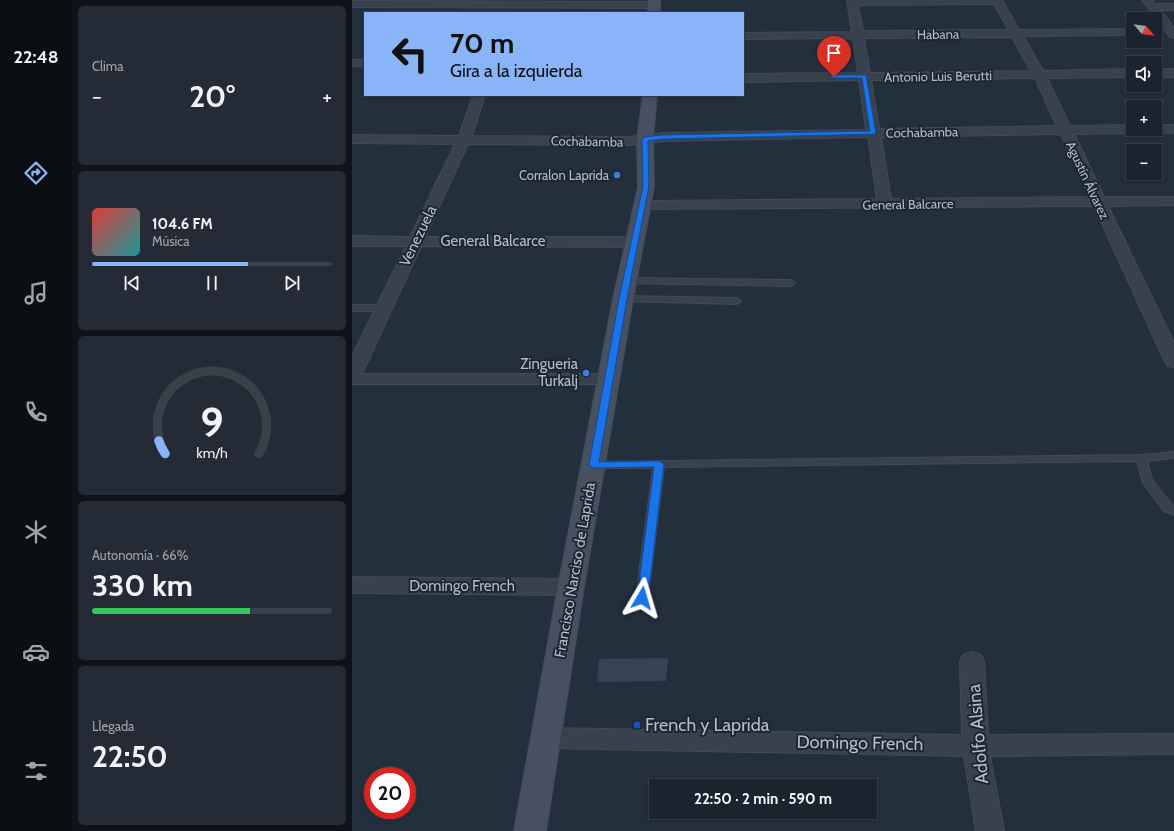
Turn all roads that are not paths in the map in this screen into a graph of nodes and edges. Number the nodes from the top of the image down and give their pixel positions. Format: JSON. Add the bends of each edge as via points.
{"nodes":[{"id":1,"x":997,"y":0,"type":"edge"},
{"id":2,"x":852,"y":1,"type":"edge"},
{"id":3,"x":352,"y":4,"type":"edge"},
{"id":4,"x":1150,"y":4,"type":"edge"},
{"id":5,"x":522,"y":6,"type":"edge"},
{"id":6,"x":654,"y":6,"type":"edge"},
{"id":7,"x":1174,"y":7,"type":"edge"},
{"id":8,"x":1126,"y":32,"type":"edge"},
{"id":9,"x":1015,"y":33,"type":"junction"},
{"id":10,"x":1169,"y":33,"type":"edge"},
{"id":11,"x":857,"y":35,"type":"junction"},
{"id":12,"x":744,"y":36,"type":"edge"},
{"id":13,"x":352,"y":63,"type":"edge"},
{"id":14,"x":364,"y":63,"type":"edge"},
{"id":15,"x":1126,"y":73,"type":"edge"},
{"id":16,"x":1162,"y":73,"type":"edge"},
{"id":17,"x":1174,"y":73,"type":"edge"},
{"id":18,"x":1038,"y":74,"type":"junction"},
{"id":19,"x":864,"y":76,"type":"junction"},
{"id":20,"x":744,"y":78,"type":"edge"},
{"id":21,"x":479,"y":96,"type":"edge"},
{"id":22,"x":650,"y":96,"type":"edge"},
{"id":23,"x":1064,"y":129,"type":"junction"},
{"id":24,"x":1126,"y":129,"type":"edge"},
{"id":25,"x":1162,"y":129,"type":"edge"},
{"id":26,"x":1174,"y":129,"type":"edge"},
{"id":27,"x":874,"y":133,"type":"junction"},
{"id":28,"x":352,"y":139,"type":"edge"},
{"id":29,"x":464,"y":139,"type":"junction"},
{"id":30,"x":645,"y":139,"type":"junction"},
{"id":31,"x":1174,"y":201,"type":"edge"},
{"id":32,"x":1098,"y":202,"type":"junction"},
{"id":33,"x":885,"y":204,"type":"junction"},
{"id":34,"x":643,"y":205,"type":"junction"},
{"id":35,"x":352,"y":240,"type":"edge"},
{"id":36,"x":416,"y":241,"type":"junction"},
{"id":37,"x":634,"y":242,"type":"junction"},
{"id":38,"x":791,"y":283,"type":"dead end"},
{"id":39,"x":625,"y":290,"type":"junction"},
{"id":40,"x":737,"y":300,"type":"dead end"},
{"id":41,"x":352,"y":308,"type":"edge"},
{"id":42,"x":384,"y":308,"type":"junction"},
{"id":43,"x":1174,"y":362,"type":"edge"},
{"id":44,"x":352,"y":375,"type":"edge"},
{"id":45,"x":352,"y":379,"type":"edge"},
{"id":46,"x":610,"y":379,"type":"junction"},
{"id":47,"x":1174,"y":455,"type":"edge"},
{"id":48,"x":1141,"y":458,"type":"junction"},
{"id":49,"x":659,"y":464,"type":"junction"},
{"id":50,"x":594,"y":465,"type":"junction"},
{"id":51,"x":1174,"y":511,"type":"edge"},
{"id":52,"x":352,"y":585,"type":"edge"},
{"id":53,"x":572,"y":587,"type":"junction"},
{"id":54,"x":642,"y":598,"type":"dead end"},
{"id":55,"x":972,"y":661,"type":"dead end"},
{"id":56,"x":547,"y":738,"type":"junction"},
{"id":57,"x":1174,"y":744,"type":"edge"},
{"id":58,"x":975,"y":746,"type":"junction"},
{"id":59,"x":530,"y":831,"type":"edge"},
{"id":60,"x":990,"y":831,"type":"edge"}],
"edges":[{"from":1,"to":2,"type":"street"},
{"from":1,"to":9,"type":"street","name":"Agustín Álvarez"},
{"from":2,"to":11,"type":"street"},
{"from":3,"to":5,"type":"street"},
{"from":4,"to":7,"type":"street"},
{"from":4,"to":10,"type":"street"},
{"from":5,"to":6,"type":"street"},
{"from":8,"to":9,"type":"street","name":"Habana"},
{"from":9,"to":11,"type":"street","name":"Habana"},
{"from":9,"to":18,"type":"street","name":"Agustín Álvarez"},
{"from":11,"to":12,"type":"street","name":"Habana"},
{"from":11,"to":19,"type":"street"},
{"from":13,"to":14,"type":"street"},
{"from":15,"to":18,"type":"street","name":"Antonio Luis Berutti"},
{"from":16,"to":17,"type":"street"},
{"from":18,"to":19,"type":"street","name":"Antonio Luis Berutti"},
{"from":18,"to":23,"type":"street","name":"Agustín Álvarez"},
{"from":19,"to":20,"type":"street","name":"Antonio Luis Berutti"},
{"from":19,"to":27,"type":"street"},
{"from":21,"to":29,"type":"street","name":"Venezuela"},
{"from":22,"to":30,"type":"main road","name":"Francisco Narciso de Laprida"},
{"from":23,"to":24,"type":"street","name":"Cochabamba"},
{"from":23,"to":27,"type":"street","name":"Cochabamba"},
{"from":23,"to":32,"type":"street","name":"Agustín Álvarez"},
{"from":25,"to":26,"type":"street"},
{"from":27,"to":30,"type":"street","name":"Cochabamba"},
{"from":27,"to":33,"type":"street"},
{"from":28,"to":29,"type":"street","name":"Cochabamba"},
{"from":29,"to":30,"type":"street","name":"Cochabamba"},
{"from":29,"to":36,"type":"street","name":"Venezuela"},
{"from":30,"to":34,"type":"main road","name":"Francisco Narciso de Laprida","via":[[646,186]]},
{"from":31,"to":32,"type":"street","name":"General Balcarce"},
{"from":32,"to":33,"type":"street","name":"General Balcarce"},
{"from":32,"to":43,"type":"street","name":"Agustín Álvarez"},
{"from":33,"to":34,"type":"street","name":"General Balcarce"},
{"from":34,"to":37,"type":"main road","name":"Francisco Narciso de Laprida"},
{"from":35,"to":36,"type":"street","name":"General Balcarce"},
{"from":36,"to":37,"type":"street","name":"General Balcarce"},
{"from":36,"to":42,"type":"street","name":"Venezuela"},
{"from":37,"to":39,"type":"main road","name":"Francisco Narciso de Laprida"},
{"from":38,"to":39,"type":"lane"},
{"from":39,"to":40,"type":"lane"},
{"from":39,"to":46,"type":"main road","name":"Francisco Narciso de Laprida"},
{"from":41,"to":42,"type":"lane"},
{"from":42,"to":44,"type":"street","name":"Venezuela"},
{"from":45,"to":46,"type":"street"},
{"from":46,"to":50,"type":"main road","name":"Francisco Narciso de Laprida"},
{"from":47,"to":48,"type":"lane"},
{"from":48,"to":49,"type":"lane"},
{"from":48,"to":51,"type":"lane","via":[[1147,481],[1168,508]]},
{"from":49,"to":50,"type":"lane"},
{"from":49,"to":54,"type":"lane"},
{"from":50,"to":53,"type":"main road","name":"Francisco Narciso de Laprida"},
{"from":52,"to":53,"type":"street","name":"Domingo French"},
{"from":53,"to":56,"type":"main road","name":"Francisco Narciso de Laprida"},
{"from":55,"to":58,"type":"street","name":"Adolfo Alsina"},
{"from":56,"to":58,"type":"street","name":"Domingo French"},
{"from":56,"to":59,"type":"main road","name":"Francisco Narciso de Laprida"},
{"from":57,"to":58,"type":"street","name":"Domingo French"},
{"from":58,"to":60,"type":"street","name":"Adolfo Alsina"}]}
